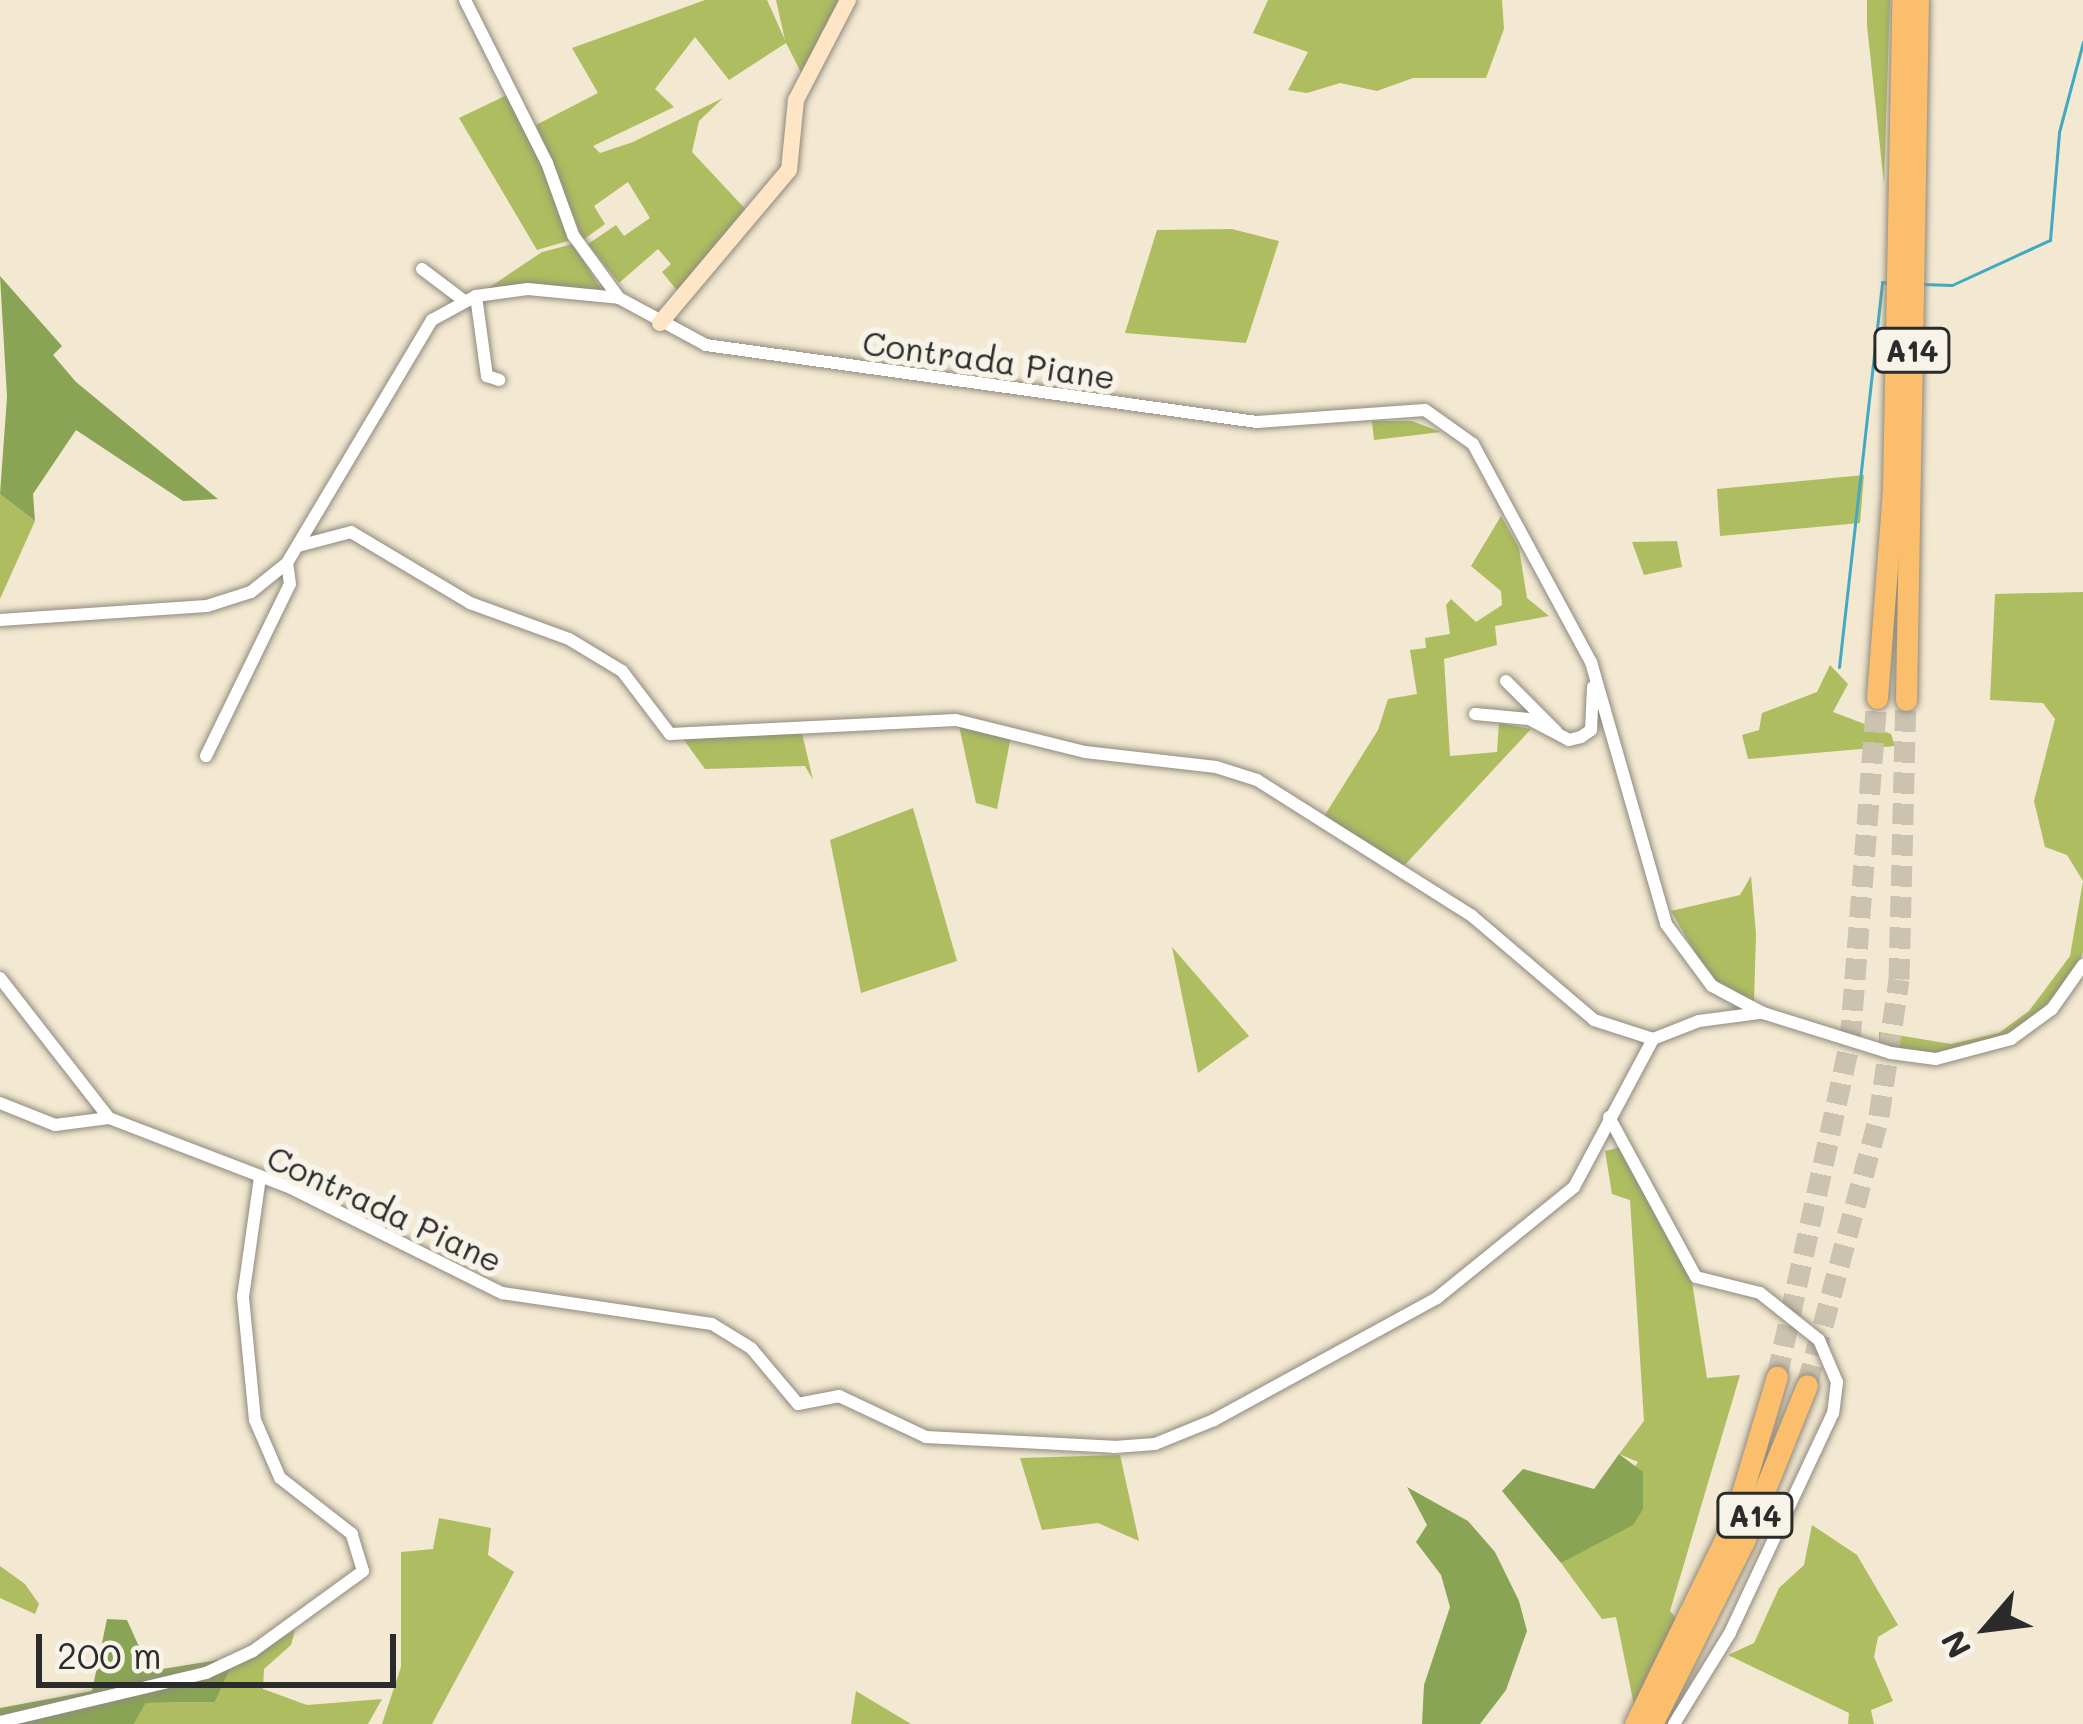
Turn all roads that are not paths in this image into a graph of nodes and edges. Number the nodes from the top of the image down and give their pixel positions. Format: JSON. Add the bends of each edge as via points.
{"nodes":[{"id":1,"x":465,"y":0,"type":"edge"},
{"id":2,"x":848,"y":0,"type":"edge"},
{"id":3,"x":1902,"y":0,"type":"edge"},
{"id":4,"x":1918,"y":0,"type":"edge"},
{"id":5,"x":422,"y":268,"type":"dead end"},
{"id":6,"x":470,"y":298,"type":"junction"},
{"id":7,"x":619,"y":298,"type":"junction"},
{"id":8,"x":660,"y":323,"type":"junction"},
{"id":9,"x":499,"y":380,"type":"dead end"},
{"id":10,"x":297,"y":546,"type":"junction"},
{"id":11,"x":287,"y":563,"type":"junction"},
{"id":12,"x":0,"y":620,"type":"edge"},
{"id":13,"x":1592,"y":662,"type":"junction"},
{"id":14,"x":1506,"y":681,"type":"dead end"},
{"id":15,"x":1877,"y":698,"type":"tunnel mouth"},
{"id":16,"x":1906,"y":700,"type":"tunnel mouth"},
{"id":17,"x":1475,"y":713,"type":"dead end"},
{"id":18,"x":1557,"y":732,"type":"junction"},
{"id":19,"x":206,"y":756,"type":"dead end"},
{"id":20,"x":2083,"y":964,"type":"edge"},
{"id":21,"x":0,"y":978,"type":"edge"},
{"id":22,"x":1763,"y":1013,"type":"junction"},
{"id":23,"x":1653,"y":1039,"type":"junction"},
{"id":24,"x":0,"y":1103,"type":"edge"},
{"id":25,"x":1610,"y":1117,"type":"junction"},
{"id":26,"x":109,"y":1118,"type":"junction"},
{"id":27,"x":260,"y":1177,"type":"junction"},
{"id":28,"x":1777,"y":1376,"type":"tunnel mouth"},
{"id":29,"x":1807,"y":1385,"type":"tunnel mouth"},
{"id":30,"x":1688,"y":1636,"type":"junction"},
{"id":31,"x":0,"y":1722,"type":"edge"},
{"id":32,"x":1635,"y":1724,"type":"edge"},
{"id":33,"x":1652,"y":1724,"type":"edge"},
{"id":34,"x":1674,"y":1724,"type":"edge"}],
"edges":[{"from":1,"to":7,"type":"street","via":[[547,163],[573,236]]},
{"from":2,"to":8,"type":"street","via":[[796,100],[789,170]]},
{"from":3,"to":15,"type":"highway","number":"A14","via":[[1893,488]]},
{"from":4,"to":16,"type":"highway","number":"A14"},
{"from":5,"to":6,"type":"street"},
{"from":6,"to":7,"type":"street","name":"Contrada Piane","via":[[528,289]]},
{"from":6,"to":9,"type":"street","via":[[487,376]]},
{"from":6,"to":10,"type":"street","via":[[432,320]]},
{"from":7,"to":8,"type":"street","name":"Contrada Piane"},
{"from":8,"to":13,"type":"street","name":"Contrada Piane","via":[[706,345],[1257,422],[1425,410],[1473,444]]},
{"from":10,"to":11,"type":"street"},
{"from":10,"to":23,"type":"street","via":[[351,532],[470,603],[569,638],[622,671],[670,734],[956,720],[1085,752],[1216,767],[1257,780],[1472,916],[1594,1020]]},
{"from":11,"to":12,"type":"street","via":[[251,592],[207,606]]},
{"from":11,"to":19,"type":"street","via":[[290,584]]},
{"from":13,"to":18,"type":"street","via":[[1591,730],[1569,740]]},
{"from":13,"to":22,"type":"street","name":"Contrada Piane","via":[[1670,933],[1712,986]]},
{"from":14,"to":18,"type":"street"},
{"from":17,"to":18,"type":"street","via":[[1529,719]]},
{"from":20,"to":22,"type":"street","name":"Contrada Piane","via":[[2036,1024],[1960,1057],[1905,1057]]},
{"from":21,"to":26,"type":"street"},
{"from":22,"to":23,"type":"street","name":"Contrada Piane"},
{"from":23,"to":25,"type":"street","name":"Contrada Piane"},
{"from":24,"to":26,"type":"street","via":[[55,1125]]},
{"from":25,"to":27,"type":"street","name":"Contrada Piane","via":[[1574,1186],[1437,1298],[1217,1419],[1155,1444],[1114,1447],[926,1437],[839,1396],[797,1404],[751,1348],[712,1324],[502,1293]]},
{"from":25,"to":34,"type":"street","via":[[1696,1276],[1760,1293],[1819,1340],[1837,1382],[1833,1413],[1730,1633]]},
{"from":26,"to":27,"type":"street","name":"Contrada Piane"},
{"from":27,"to":31,"type":"street","via":[[243,1297],[255,1420],[280,1478],[352,1534],[363,1571],[253,1651],[206,1672]]},
{"from":28,"to":30,"type":"highway","number":"A14","via":[[1757,1459]]},
{"from":29,"to":30,"type":"highway","number":"A14"},
{"from":30,"to":32,"type":"highway","number":"A14"},
{"from":30,"to":33,"type":"highway","number":"A14"}]}
